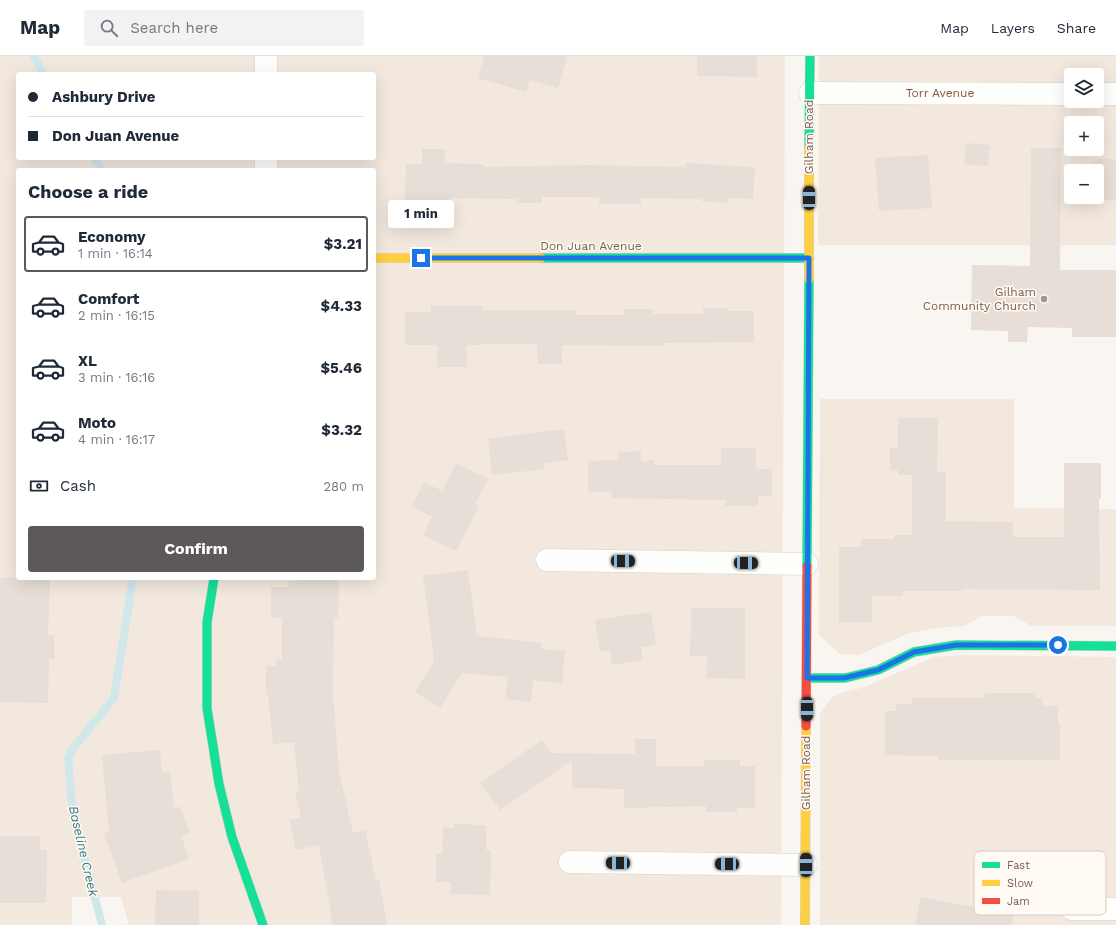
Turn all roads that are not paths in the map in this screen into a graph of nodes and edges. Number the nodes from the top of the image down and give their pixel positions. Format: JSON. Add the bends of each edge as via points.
{"nodes":[{"id":1,"x":266,"y":56,"type":"edge"},
{"id":2,"x":810,"y":56,"type":"edge"},
{"id":3,"x":266,"y":72,"type":"edge"},
{"id":4,"x":810,"y":93,"type":"junction"},
{"id":5,"x":1064,"y":94,"type":"edge"},
{"id":6,"x":1104,"y":94,"type":"edge"},
{"id":7,"x":1116,"y":94,"type":"edge"},
{"id":8,"x":376,"y":258,"type":"edge"},
{"id":9,"x":809,"y":258,"type":"junction"},
{"id":10,"x":547,"y":560,"type":"dead end"},
{"id":11,"x":807,"y":564,"type":"junction"},
{"id":12,"x":214,"y":580,"type":"edge"},
{"id":13,"x":1116,"y":646,"type":"edge"},
{"id":14,"x":807,"y":678,"type":"junction"},
{"id":15,"x":570,"y":862,"type":"dead end"},
{"id":16,"x":806,"y":865,"type":"junction"},
{"id":17,"x":263,"y":925,"type":"edge"},
{"id":18,"x":805,"y":925,"type":"edge"}],
"edges":[{"from":1,"to":3,"type":"street"},
{"from":2,"to":4,"type":"street","name":"Gilham Road"},
{"from":4,"to":5,"type":"street","name":"Torr Avenue"},
{"from":4,"to":9,"type":"street","name":"Gilham Road"},
{"from":6,"to":7,"type":"street"},
{"from":8,"to":9,"type":"street","name":"Don Juan Avenue"},
{"from":9,"to":11,"type":"street","name":"Gilham Road"},
{"from":10,"to":11,"type":"street"},
{"from":11,"to":14,"type":"street","name":"Gilham Road"},
{"from":12,"to":17,"type":"street","via":[[207,622],[207,708],[219,784],[232,837]]},
{"from":13,"to":14,"type":"street","via":[[956,645],[914,652],[878,670],[844,678]]},
{"from":14,"to":16,"type":"street","name":"Gilham Road"},
{"from":15,"to":16,"type":"street"},
{"from":16,"to":18,"type":"street","name":"Gilham Road"}]}
